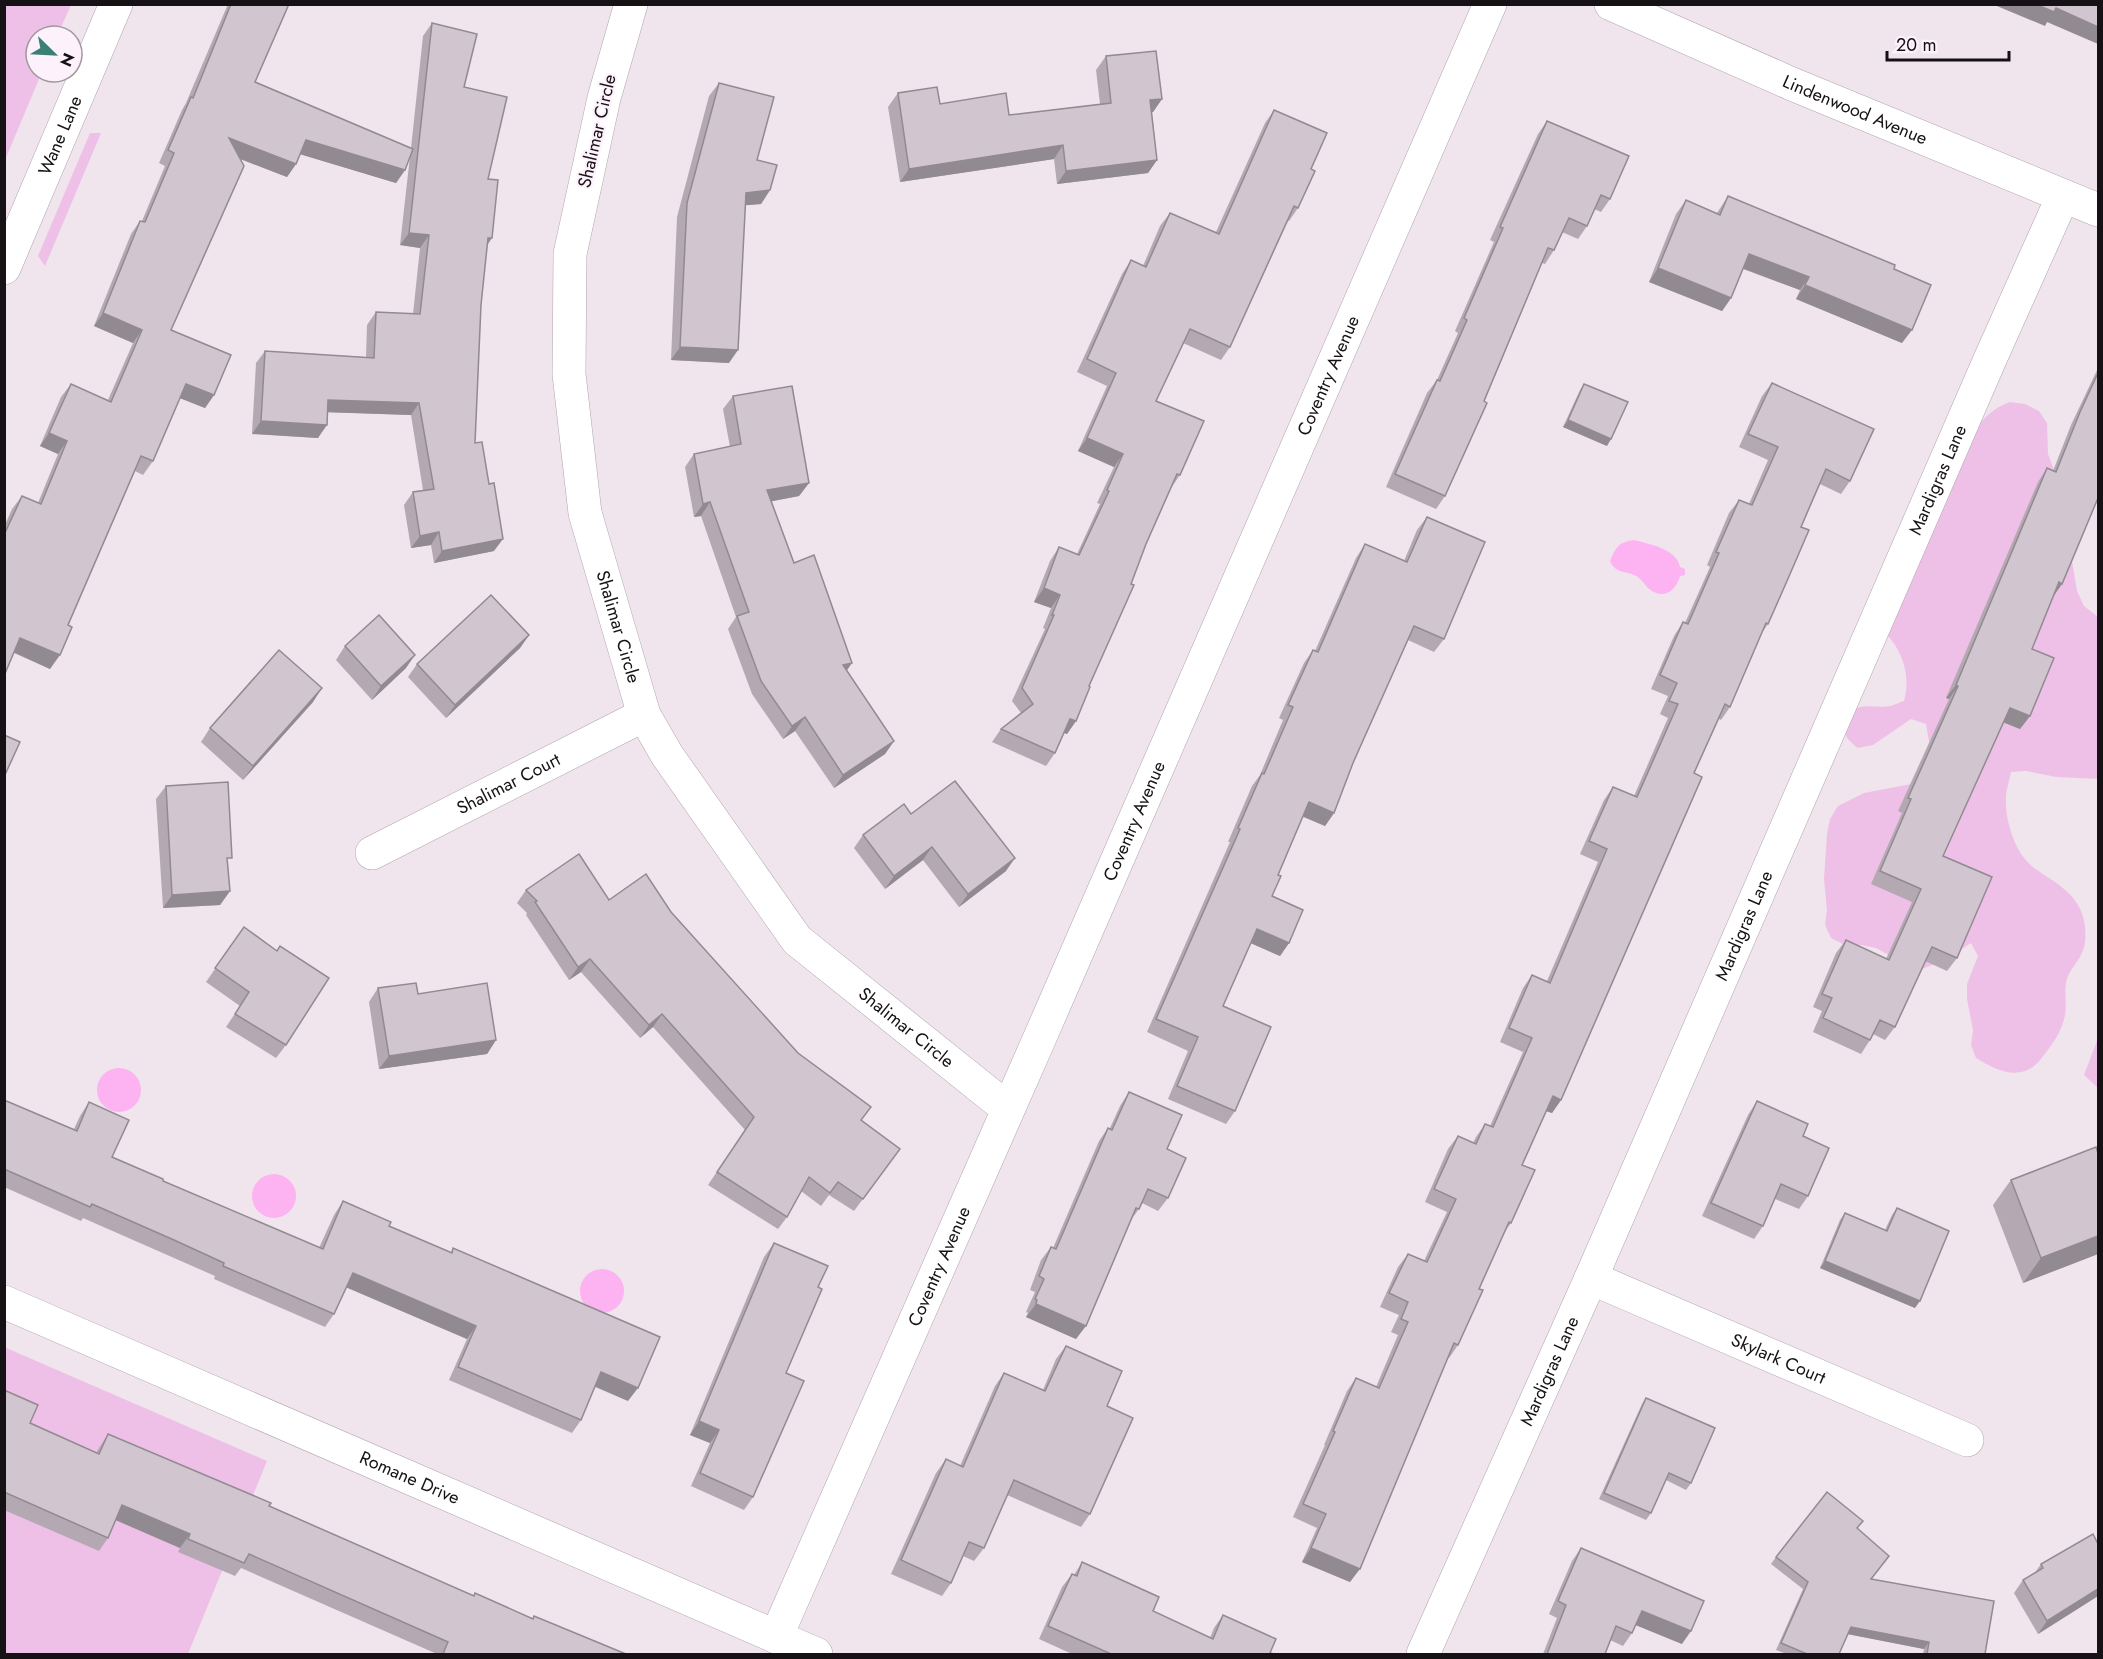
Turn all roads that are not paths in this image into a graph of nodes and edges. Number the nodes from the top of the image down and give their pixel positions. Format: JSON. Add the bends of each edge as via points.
{"nodes":[{"id":1,"x":116,"y":4,"type":"edge"},
{"id":2,"x":631,"y":4,"type":"edge"},
{"id":3,"x":1490,"y":4,"type":"edge"},
{"id":4,"x":1611,"y":4,"type":"edge"},
{"id":5,"x":2063,"y":196,"type":"junction"},
{"id":6,"x":2098,"y":210,"type":"edge"},
{"id":7,"x":4,"y":268,"type":"edge"},
{"id":8,"x":644,"y":715,"type":"junction"},
{"id":9,"x":372,"y":853,"type":"dead end"},
{"id":10,"x":1008,"y":1109,"type":"junction"},
{"id":11,"x":1591,"y":1278,"type":"junction"},
{"id":12,"x":4,"y":1302,"type":"edge"},
{"id":13,"x":1967,"y":1440,"type":"dead end"},
{"id":14,"x":776,"y":1637,"type":"junction"},
{"id":15,"x":816,"y":1654,"type":"edge"},
{"id":16,"x":1423,"y":1654,"type":"edge"}],
"edges":[{"from":1,"to":7,"type":"street","name":"Wane Lane"},
{"from":2,"to":8,"type":"street","name":"Shalimar Circle","via":[[604,98],[570,254],[569,374],[585,513]]},
{"from":3,"to":10,"type":"street","name":"Coventry Avenue"},
{"from":4,"to":5,"type":"street","name":"Lindenwood Avenue"},
{"from":5,"to":6,"type":"street","name":"Lindenwood Avenue"},
{"from":5,"to":11,"type":"street","name":"Mardigras Lane"},
{"from":8,"to":9,"type":"street","name":"Shalimar Court"},
{"from":8,"to":10,"type":"street","name":"Shalimar Circle","via":[[667,755],[797,940]]},
{"from":10,"to":14,"type":"street","name":"Coventry Avenue"},
{"from":11,"to":13,"type":"street","name":"Skylark Court"},
{"from":11,"to":16,"type":"street","name":"Mardigras Lane"},
{"from":12,"to":14,"type":"street","name":"Romane Drive"},
{"from":14,"to":15,"type":"street","name":"Romane Drive"}]}
